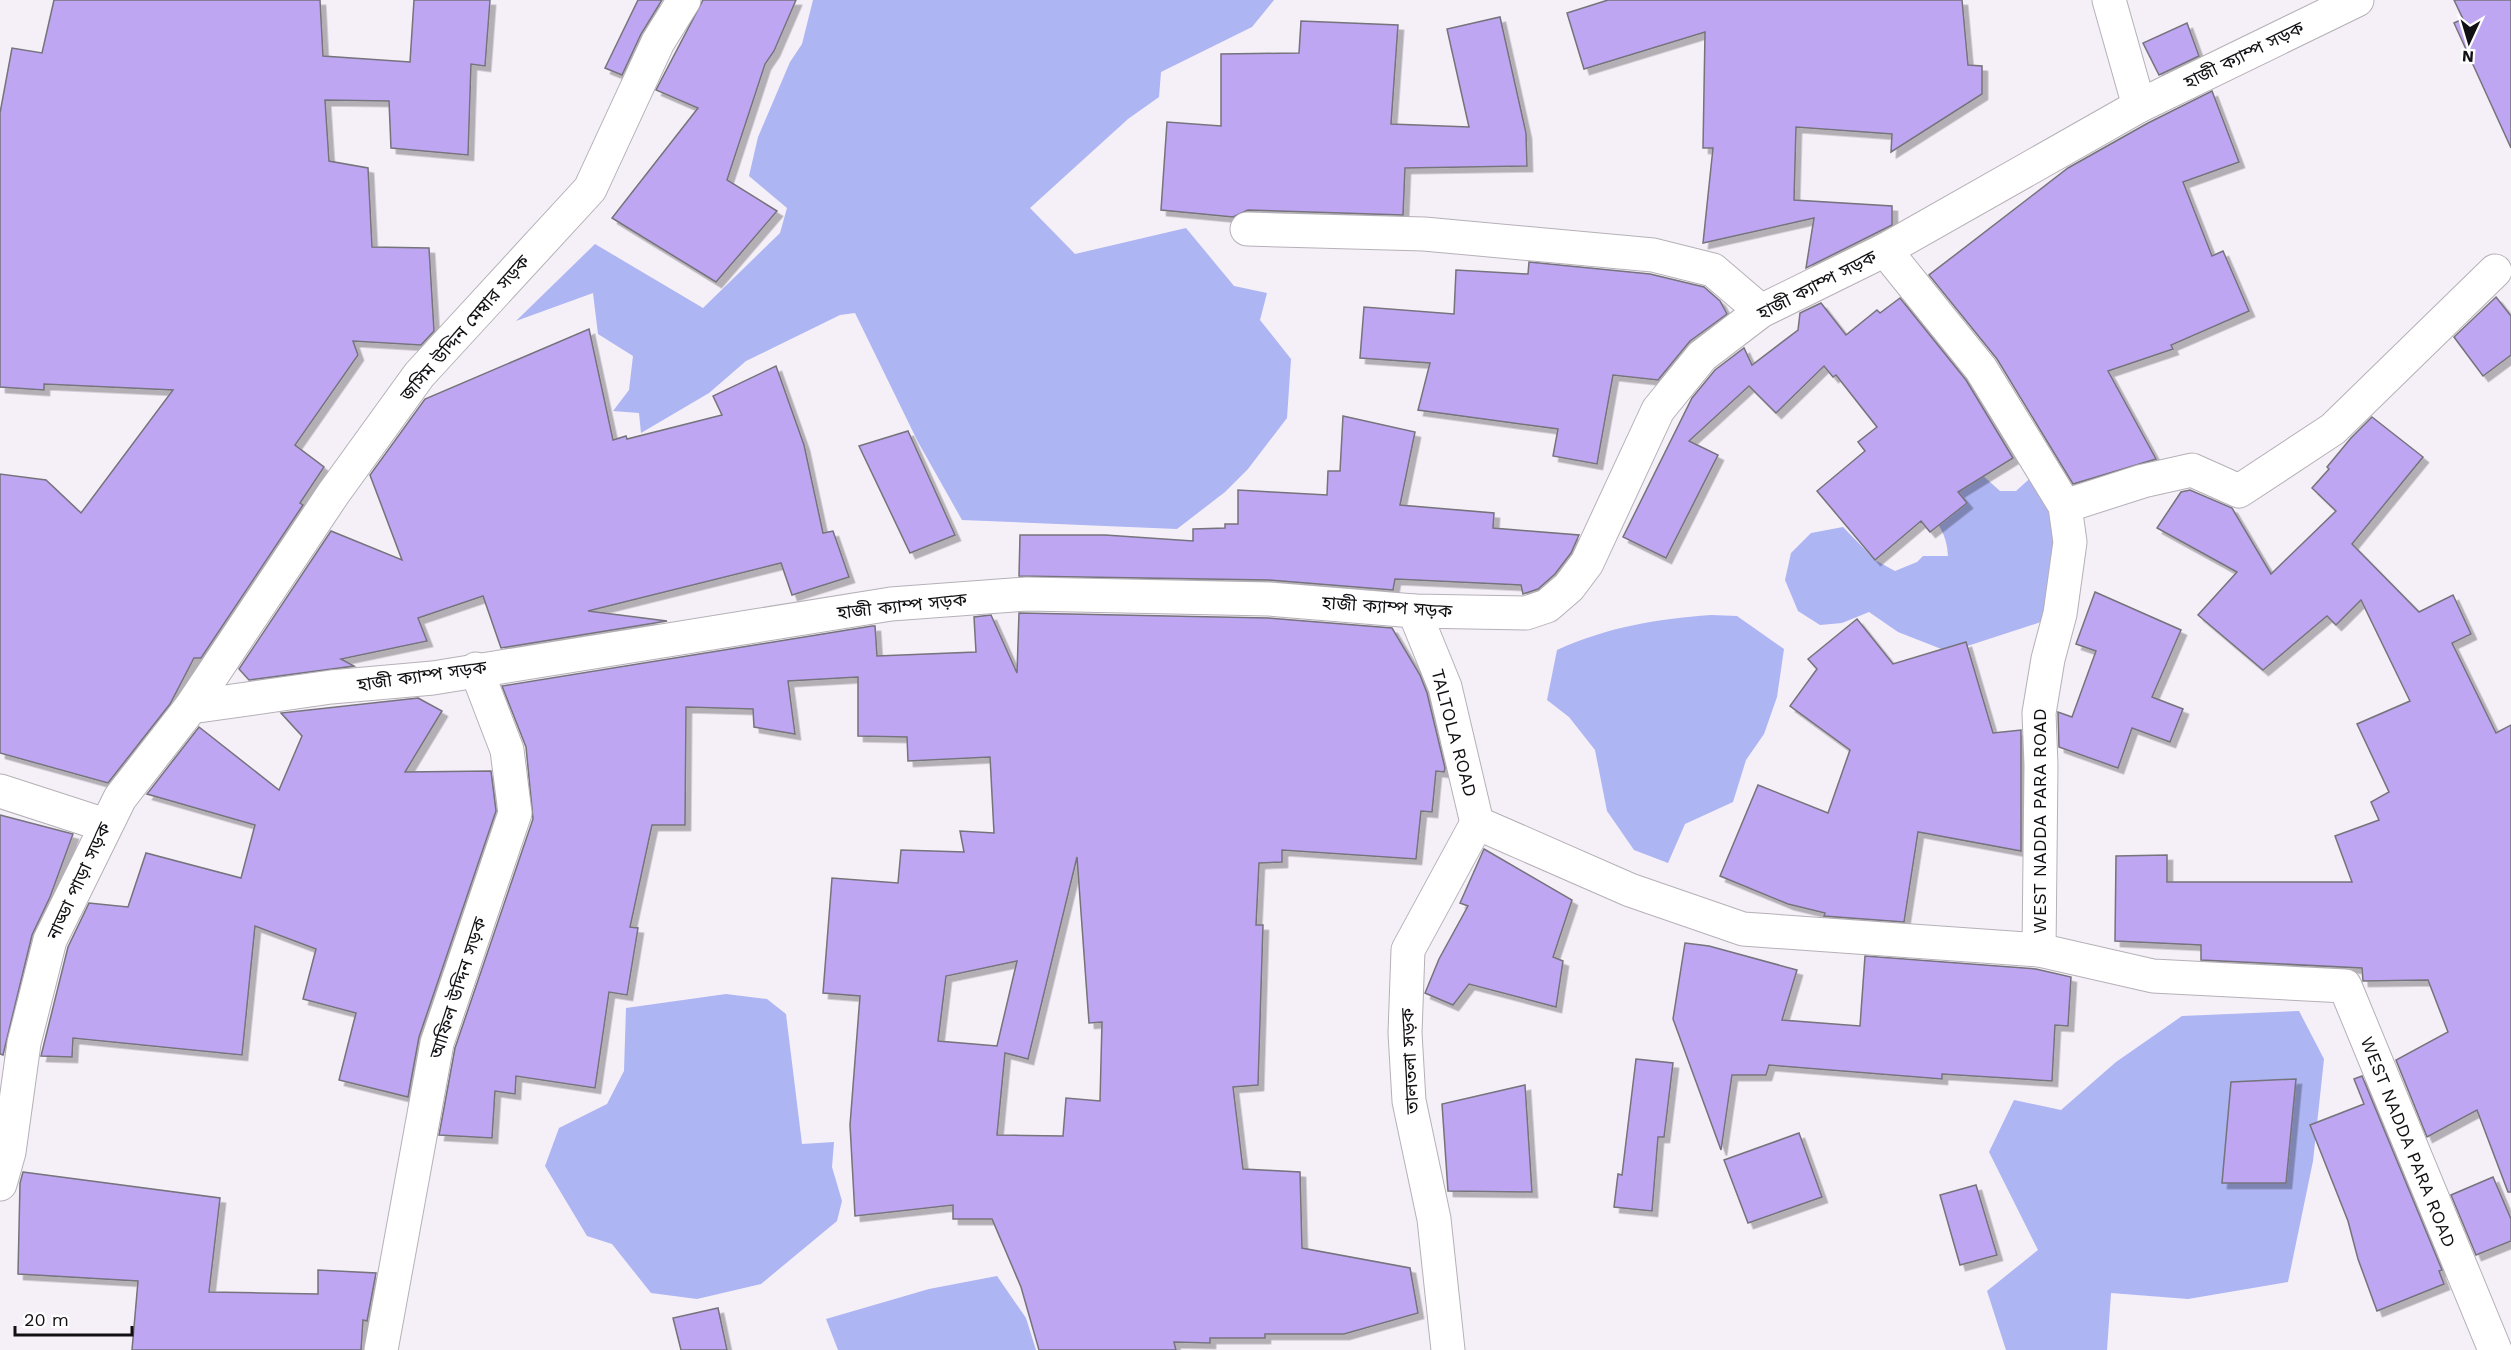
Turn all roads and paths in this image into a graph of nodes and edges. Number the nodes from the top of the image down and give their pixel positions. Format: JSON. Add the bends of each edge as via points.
{"nodes":[{"id":1,"x":684,"y":0,"type":"edge"},
{"id":2,"x":2109,"y":0,"type":"edge"},
{"id":3,"x":2357,"y":0,"type":"edge"},
{"id":4,"x":2139,"y":106,"type":"junction"},
{"id":5,"x":1247,"y":230,"type":"dead end"},
{"id":6,"x":1885,"y":250,"type":"junction"},
{"id":7,"x":2495,"y":271,"type":"dead end"},
{"id":8,"x":1761,"y":311,"type":"junction"},
{"id":9,"x":2065,"y":506,"type":"junction"},
{"id":10,"x":1414,"y":611,"type":"junction"},
{"id":11,"x":477,"y":669,"type":"junction"},
{"id":12,"x":191,"y":707,"type":"junction"},
{"id":13,"x":0,"y":791,"type":"edge"},
{"id":14,"x":1477,"y":823,"type":"junction"},
{"id":15,"x":105,"y":825,"type":"junction"},
{"id":16,"x":2039,"y":950,"type":"junction"},
{"id":17,"x":0,"y":1184,"type":"edge"},
{"id":18,"x":381,"y":1350,"type":"edge"},
{"id":19,"x":1448,"y":1350,"type":"edge"},
{"id":20,"x":2495,"y":1350,"type":"edge"}],
"edges":[{"from":1,"to":12,"type":"street","name":"জসিম উদ্দিন মেম্বার সড়ক","via":[[658,42],[590,189],[419,375],[333,494]]},
{"from":2,"to":4,"type":"street"},
{"from":3,"to":4,"type":"street","name":"হাজী ক্যাম্প সড়ক"},
{"from":4,"to":6,"type":"street","name":"হাজী ক্যাম্প সড়ক"},
{"from":5,"to":8,"type":"street","via":[[1424,234],[1653,255],[1713,270]]},
{"from":6,"to":8,"type":"street","name":"হাজী ক্যাম্প সড়ক"},
{"from":6,"to":9,"type":"street","name":"WEST NADDA PARA ROAD","via":[[1981,369]]},
{"from":7,"to":9,"type":"street","via":[[2333,429],[2239,491],[2192,470]]},
{"from":8,"to":10,"type":"street","name":"হাজী ক্যাম্প সড়ক","via":[[1702,356],[1658,410],[1587,563],[1569,587],[1547,606],[1526,613]]},
{"from":9,"to":16,"type":"street","name":"WEST NADDA PARA ROAD","via":[[2070,542],[2060,614],[2039,712]]},
{"from":10,"to":11,"type":"street","name":"হাজী ক্যাম্প সড়ক","via":[[1269,599],[1028,594],[891,604]]},
{"from":10,"to":14,"type":"street","name":"TALTOLA ROAD","via":[[1445,687]]},
{"from":11,"to":12,"type":"street","name":"হাজী ক্যাম্প সড়ক","via":[[434,678],[331,687]]},
{"from":11,"to":18,"type":"street","name":"আফিল উদ্দিন সড়ক","via":[[507,750],[515,813],[437,1043]]},
{"from":12,"to":15,"type":"street","name":"নাড্ডা পাড়া সড়ক","via":[[120,798]]},
{"from":13,"to":15,"type":"street"},
{"from":14,"to":16,"type":"street","name":"WEST NADDA PARA ROAD","via":[[1630,890],[1743,929]]},
{"from":14,"to":19,"type":"street","name":"তালতলা সড়ক","via":[[1408,950],[1405,1034],[1409,1101],[1434,1219]]},
{"from":15,"to":17,"type":"street","name":"নাড্ডা পাড়া সড়ক","via":[[50,940],[24,1044],[9,1152]]},
{"from":16,"to":20,"type":"street","name":"WEST NADDA PARA ROAD","via":[[2153,976],[2344,986]]}]}
